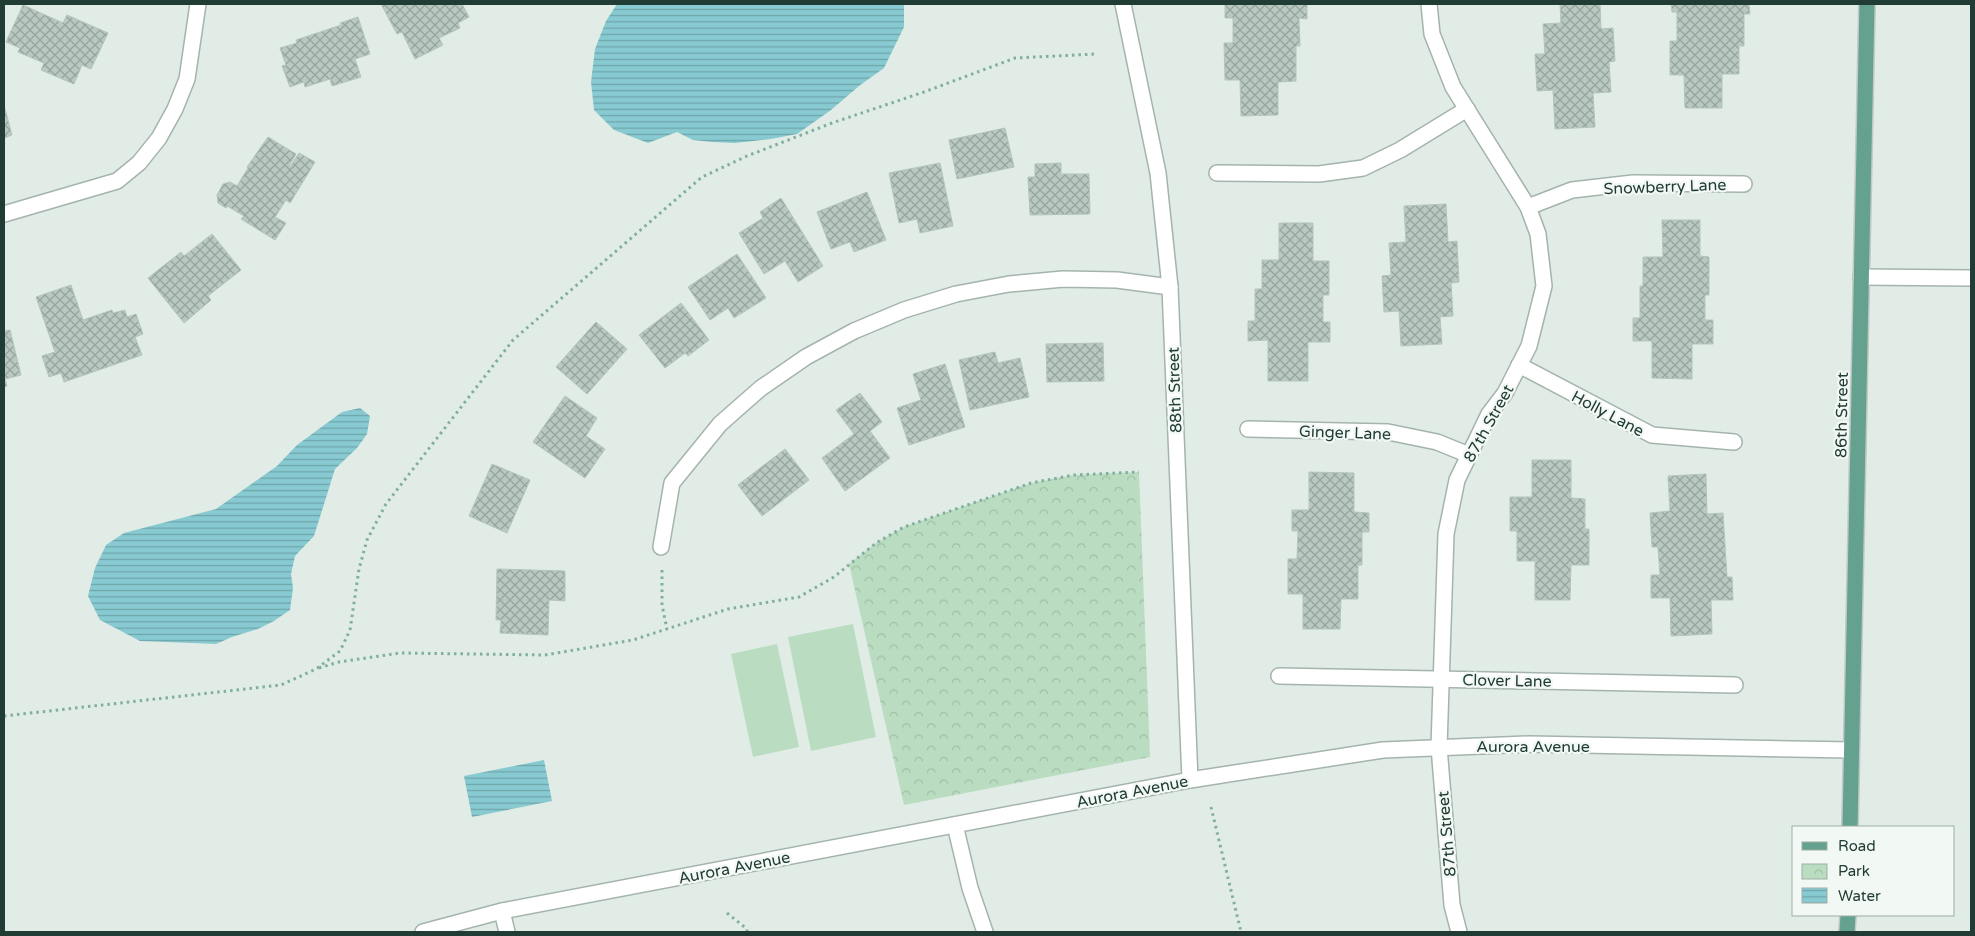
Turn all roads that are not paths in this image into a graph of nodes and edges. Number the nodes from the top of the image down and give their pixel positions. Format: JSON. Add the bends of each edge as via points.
{"nodes":[{"id":1,"x":198,"y":4,"type":"edge"},
{"id":2,"x":1123,"y":4,"type":"edge"},
{"id":3,"x":1428,"y":4,"type":"edge"},
{"id":4,"x":1867,"y":4,"type":"edge"},
{"id":5,"x":1467,"y":109,"type":"junction"},
{"id":6,"x":1217,"y":173,"type":"dead end"},
{"id":7,"x":1744,"y":184,"type":"dead end"},
{"id":8,"x":1528,"y":207,"type":"junction"},
{"id":9,"x":4,"y":214,"type":"edge"},
{"id":10,"x":1861,"y":277,"type":"junction"},
{"id":11,"x":1971,"y":278,"type":"edge"},
{"id":12,"x":1170,"y":287,"type":"junction"},
{"id":13,"x":1519,"y":365,"type":"junction"},
{"id":14,"x":1248,"y":429,"type":"dead end"},
{"id":15,"x":1734,"y":442,"type":"dead end"},
{"id":16,"x":1469,"y":455,"type":"junction"},
{"id":17,"x":661,"y":547,"type":"road end"},
{"id":18,"x":1279,"y":676,"type":"dead end"},
{"id":19,"x":1440,"y":679,"type":"junction"},
{"id":20,"x":1735,"y":684,"type":"dead end"},
{"id":21,"x":1440,"y":747,"type":"junction"},
{"id":22,"x":1851,"y":750,"type":"junction"},
{"id":23,"x":1190,"y":780,"type":"junction"},
{"id":24,"x":955,"y":825,"type":"junction"},
{"id":25,"x":1850,"y":826,"type":"edge"},
{"id":26,"x":502,"y":911,"type":"junction"},
{"id":27,"x":1848,"y":916,"type":"edge"},
{"id":28,"x":423,"y":932,"type":"edge"},
{"id":29,"x":508,"y":932,"type":"edge"},
{"id":30,"x":985,"y":932,"type":"edge"},
{"id":31,"x":1460,"y":932,"type":"edge"},
{"id":32,"x":1848,"y":932,"type":"edge"}],
"edges":[{"from":1,"to":9,"type":"street","via":[[187,79],[159,138],[139,163],[117,181]]},
{"from":2,"to":12,"type":"street","name":"88th Street","via":[[1158,173]]},
{"from":3,"to":5,"type":"street","name":"87th Street","via":[[1432,34],[1453,86]]},
{"from":4,"to":10,"type":"main road","name":"86th Street"},
{"from":5,"to":6,"type":"street","via":[[1400,150],[1363,168],[1319,174]]},
{"from":5,"to":8,"type":"street","name":"87th Street"},
{"from":7,"to":8,"type":"street","name":"Snowberry Lane","via":[[1633,183],[1572,190]]},
{"from":8,"to":13,"type":"street","name":"87th Street","via":[[1538,234],[1544,286],[1529,346]]},
{"from":10,"to":11,"type":"street"},
{"from":10,"to":22,"type":"main road","name":"86th Street"},
{"from":12,"to":17,"type":"street","via":[[1117,280],[1063,279],[1009,284],[956,294],[904,310],[854,331],[799,362],[720,424],[672,483]]},
{"from":12,"to":23,"type":"street","name":"88th Street"},
{"from":13,"to":15,"type":"street","name":"Holly Lane","via":[[1652,435]]},
{"from":13,"to":16,"type":"street","name":"87th Street"},
{"from":14,"to":16,"type":"street","name":"Ginger Lane","via":[[1388,432],[1437,442]]},
{"from":16,"to":19,"type":"street","name":"87th Street","via":[[1457,480],[1446,534]]},
{"from":18,"to":19,"type":"street","name":"Clover Lane"},
{"from":19,"to":20,"type":"street","name":"Clover Lane"},
{"from":19,"to":21,"type":"street","name":"87th Street"},
{"from":21,"to":22,"type":"street","name":"Aurora Avenue","via":[[1530,744]]},
{"from":21,"to":23,"type":"street","name":"Aurora Avenue","via":[[1383,750]]},
{"from":21,"to":31,"type":"street","name":"87th Street","via":[[1452,905]]},
{"from":22,"to":25,"type":"main road","name":"86th Street"},
{"from":23,"to":24,"type":"street","name":"Aurora Avenue"},
{"from":24,"to":26,"type":"street","name":"Aurora Avenue"},
{"from":24,"to":30,"type":"street","via":[[970,888]]},
{"from":26,"to":28,"type":"street","name":"Aurora Avenue"},
{"from":26,"to":29,"type":"street"},
{"from":27,"to":32,"type":"main road"}]}
